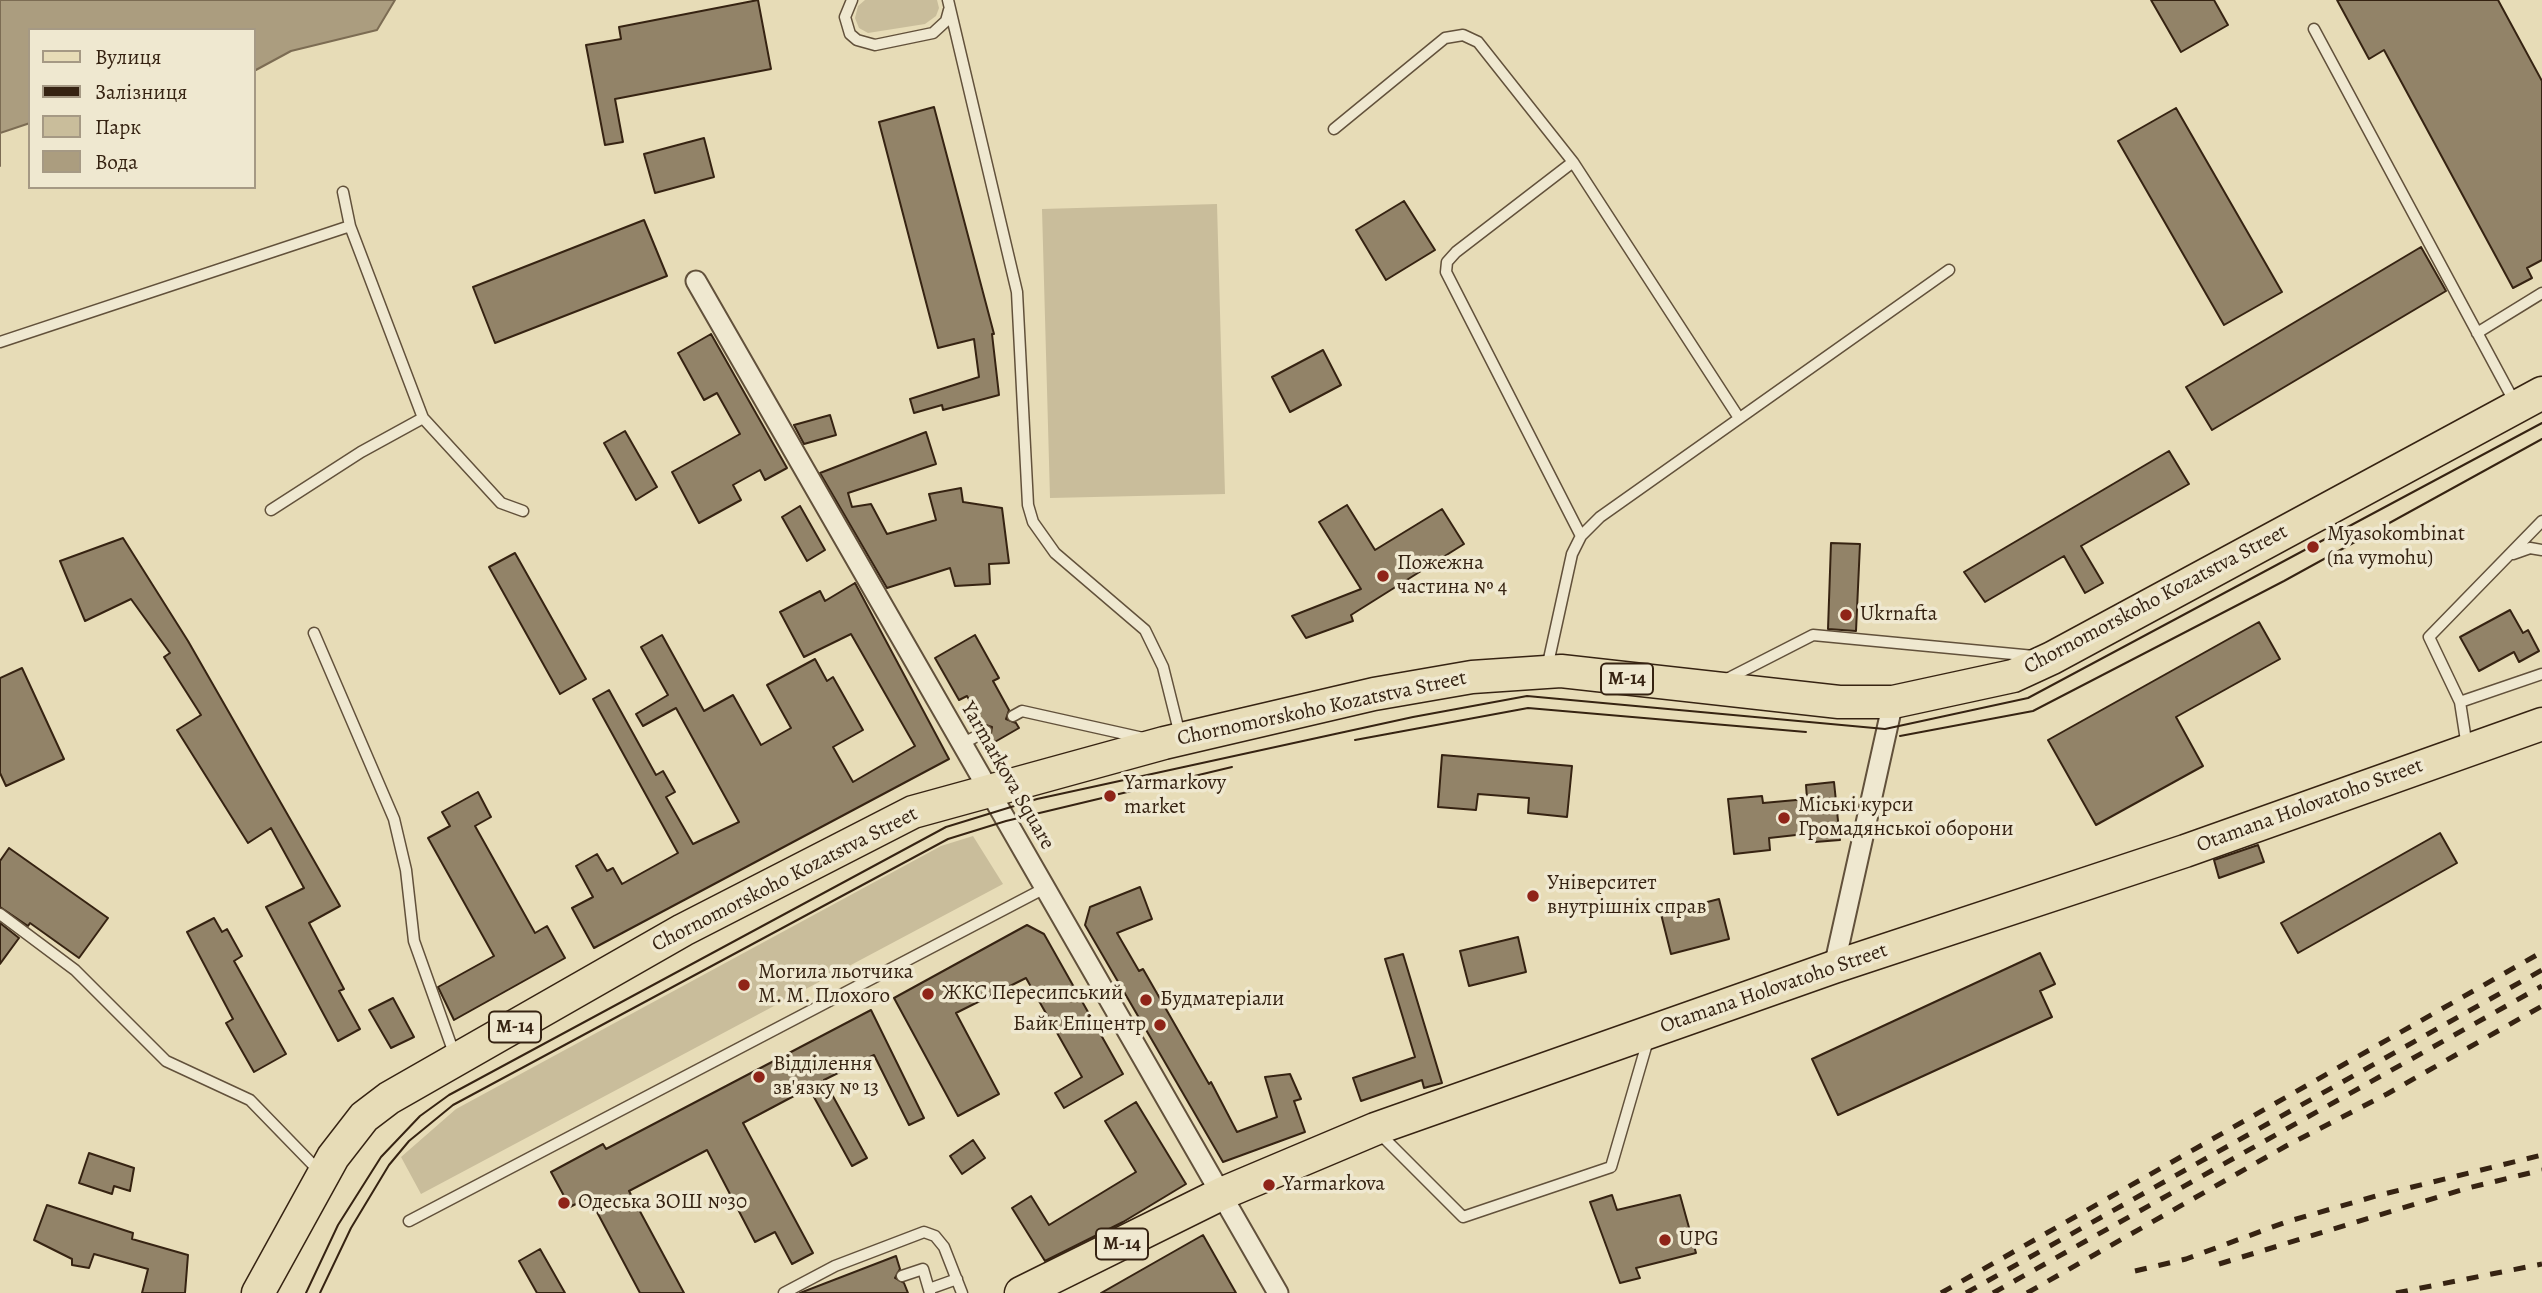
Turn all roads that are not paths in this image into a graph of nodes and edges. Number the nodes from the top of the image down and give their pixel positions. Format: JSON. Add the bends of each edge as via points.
{"nodes":[{"id":1,"x":852,"y":0,"type":"edge"},
{"id":2,"x":948,"y":1,"type":"edge"},
{"id":3,"x":2314,"y":29,"type":"dead end"},
{"id":4,"x":1334,"y":128,"type":"dead end"},
{"id":5,"x":1573,"y":162,"type":"junction"},
{"id":6,"x":342,"y":192,"type":"dead end"},
{"id":7,"x":350,"y":226,"type":"junction"},
{"id":8,"x":1949,"y":270,"type":"dead end"},
{"id":9,"x":696,"y":281,"type":"dead end"},
{"id":10,"x":2542,"y":293,"type":"edge"},
{"id":11,"x":2477,"y":333,"type":"junction"},
{"id":12,"x":0,"y":342,"type":"edge"},
{"id":13,"x":2529,"y":400,"type":"edge"},
{"id":14,"x":423,"y":418,"type":"junction"},
{"id":15,"x":1739,"y":418,"type":"junction"},
{"id":16,"x":271,"y":510,"type":"dead end"},
{"id":17,"x":523,"y":511,"type":"dead end"},
{"id":18,"x":2542,"y":521,"type":"edge"},
{"id":19,"x":1581,"y":536,"type":"junction"},
{"id":20,"x":2542,"y":550,"type":"edge"},
{"id":21,"x":2506,"y":558,"type":"junction"},
{"id":22,"x":314,"y":633,"type":"dead end"},
{"id":23,"x":2052,"y":658,"type":"junction"},
{"id":24,"x":1546,"y":672,"type":"junction"},
{"id":25,"x":2542,"y":674,"type":"edge"},
{"id":26,"x":1710,"y":688,"type":"junction"},
{"id":27,"x":1893,"y":702,"type":"junction"},
{"id":28,"x":2460,"y":702,"type":"junction"},
{"id":29,"x":1013,"y":716,"type":"dead end"},
{"id":30,"x":2538,"y":720,"type":"edge"},
{"id":31,"x":986,"y":731,"type":"dead end"},
{"id":32,"x":1172,"y":741,"type":"junction"},
{"id":33,"x":962,"y":744,"type":"junction"},
{"id":34,"x":2467,"y":750,"type":"junction"},
{"id":35,"x":989,"y":790,"type":"junction"},
{"id":36,"x":1045,"y":888,"type":"junction"},
{"id":37,"x":0,"y":914,"type":"edge"},
{"id":38,"x":1834,"y":967,"type":"junction"},
{"id":39,"x":1651,"y":1031,"type":"junction"},
{"id":40,"x":456,"y":1060,"type":"junction"},
{"id":41,"x":1375,"y":1129,"type":"junction"},
{"id":42,"x":323,"y":1175,"type":"junction"},
{"id":43,"x":1221,"y":1194,"type":"junction"},
{"id":44,"x":410,"y":1222,"type":"dead end"},
{"id":45,"x":902,"y":1276,"type":"dead end"},
{"id":46,"x":957,"y":1279,"type":"junction"},
{"id":47,"x":930,"y":1291,"type":"edge"},
{"id":48,"x":258,"y":1293,"type":"edge"},
{"id":49,"x":785,"y":1293,"type":"edge"},
{"id":50,"x":962,"y":1293,"type":"edge"},
{"id":51,"x":1021,"y":1293,"type":"edge"},
{"id":52,"x":1278,"y":1293,"type":"edge"}],
"edges":[{"from":1,"to":2,"type":"lane","via":[[845,17],[850,34],[875,45],[933,33],[946,21]]},
{"from":2,"to":32,"type":"lane","via":[[1017,292],[1028,505],[1033,522],[1055,552],[1145,630],[1163,667]]},
{"from":3,"to":11,"type":"lane"},
{"from":4,"to":5,"type":"lane","via":[[1445,38],[1463,35],[1478,42]]},
{"from":5,"to":15,"type":"lane"},
{"from":5,"to":19,"type":"lane","via":[[1456,252],[1447,262],[1447,272]]},
{"from":6,"to":7,"type":"lane"},
{"from":7,"to":12,"type":"lane"},
{"from":7,"to":14,"type":"lane"},
{"from":8,"to":15,"type":"lane"},
{"from":9,"to":33,"type":"street","name":"Yarmarkova Square"},
{"from":10,"to":11,"type":"lane"},
{"from":11,"to":13,"type":"lane"},
{"from":13,"to":23,"type":"main road","name":"Chornomorskoho Kozatstva Street","number":"М-14"},
{"from":14,"to":16,"type":"lane"},
{"from":14,"to":17,"type":"lane","via":[[501,503]]},
{"from":15,"to":19,"type":"lane","via":[[1600,517]]},
{"from":18,"to":21,"type":"lane"},
{"from":19,"to":24,"type":"lane","via":[[1572,554]]},
{"from":20,"to":21,"type":"lane","via":[[2530,548]]},
{"from":21,"to":28,"type":"lane","via":[[2429,637]]},
{"from":22,"to":40,"type":"lane","via":[[394,819],[421,966]]},
{"from":23,"to":26,"type":"lane","via":[[1813,635]]},
{"from":23,"to":27,"type":"main road","name":"Chornomorskoho Kozatstva Street","number":"М-14","via":[[2013,676]]},
{"from":24,"to":26,"type":"main road","name":"Chornomorskoho Kozatstva Street","number":"М-14"},
{"from":24,"to":32,"type":"main road","name":"Chornomorskoho Kozatstva Street","number":"М-14","via":[[1472,677],[1374,694]]},
{"from":25,"to":28,"type":"lane"},
{"from":26,"to":27,"type":"main road","name":"Chornomorskoho Kozatstva Street","number":"М-14","via":[[1839,702]]},
{"from":27,"to":38,"type":"street"},
{"from":28,"to":34,"type":"lane"},
{"from":29,"to":32,"type":"lane","via":[[1022,711]]},
{"from":30,"to":34,"type":"main road","name":"Otamana Holovatoho Street","number":"М-14"},
{"from":31,"to":33,"type":"lane"},
{"from":32,"to":35,"type":"main road","name":"Chornomorskoho Kozatstva Street","number":"М-14"},
{"from":33,"to":35,"type":"street","name":"Yarmarkova Square"},
{"from":34,"to":38,"type":"main road","name":"Otamana Holovatoho Street","number":"М-14","via":[[2185,851]]},
{"from":35,"to":36,"type":"street","name":"Yarmarkova Square"},
{"from":35,"to":40,"type":"main road","name":"Chornomorskoho Kozatstva Street","number":"М-14","via":[[913,812],[683,930]]},
{"from":36,"to":43,"type":"street","name":"Yarmarkova Square"},
{"from":36,"to":44,"type":"lane"},
{"from":37,"to":42,"type":"lane","via":[[75,970],[166,1061],[250,1100]]},
{"from":38,"to":39,"type":"main road","name":"Otamana Holovatoho Street","number":"М-14"},
{"from":39,"to":41,"type":"main road","name":"Otamana Holovatoho Street","number":"М-14"},
{"from":39,"to":41,"type":"lane","via":[[1611,1167],[1463,1217]]},
{"from":40,"to":42,"type":"main road","name":"Chornomorskoho Kozatstva Street","number":"М-14","via":[[364,1117]]},
{"from":41,"to":43,"type":"main road","name":"Otamana Holovatoho Street","number":"М-14"},
{"from":42,"to":48,"type":"main road","name":"Chornomorskoho Kozatstva Street","number":"М-14"},
{"from":43,"to":51,"type":"main road","name":"Otamana Holovatoho Street","number":"М-14"},
{"from":43,"to":52,"type":"street","name":"Yarmarkova Square"},
{"from":45,"to":47,"type":"lane","via":[[923,1269]]},
{"from":46,"to":47,"type":"lane"},
{"from":46,"to":49,"type":"lane","via":[[944,1247],[924,1232],[835,1265]]},
{"from":46,"to":50,"type":"lane"}]}
